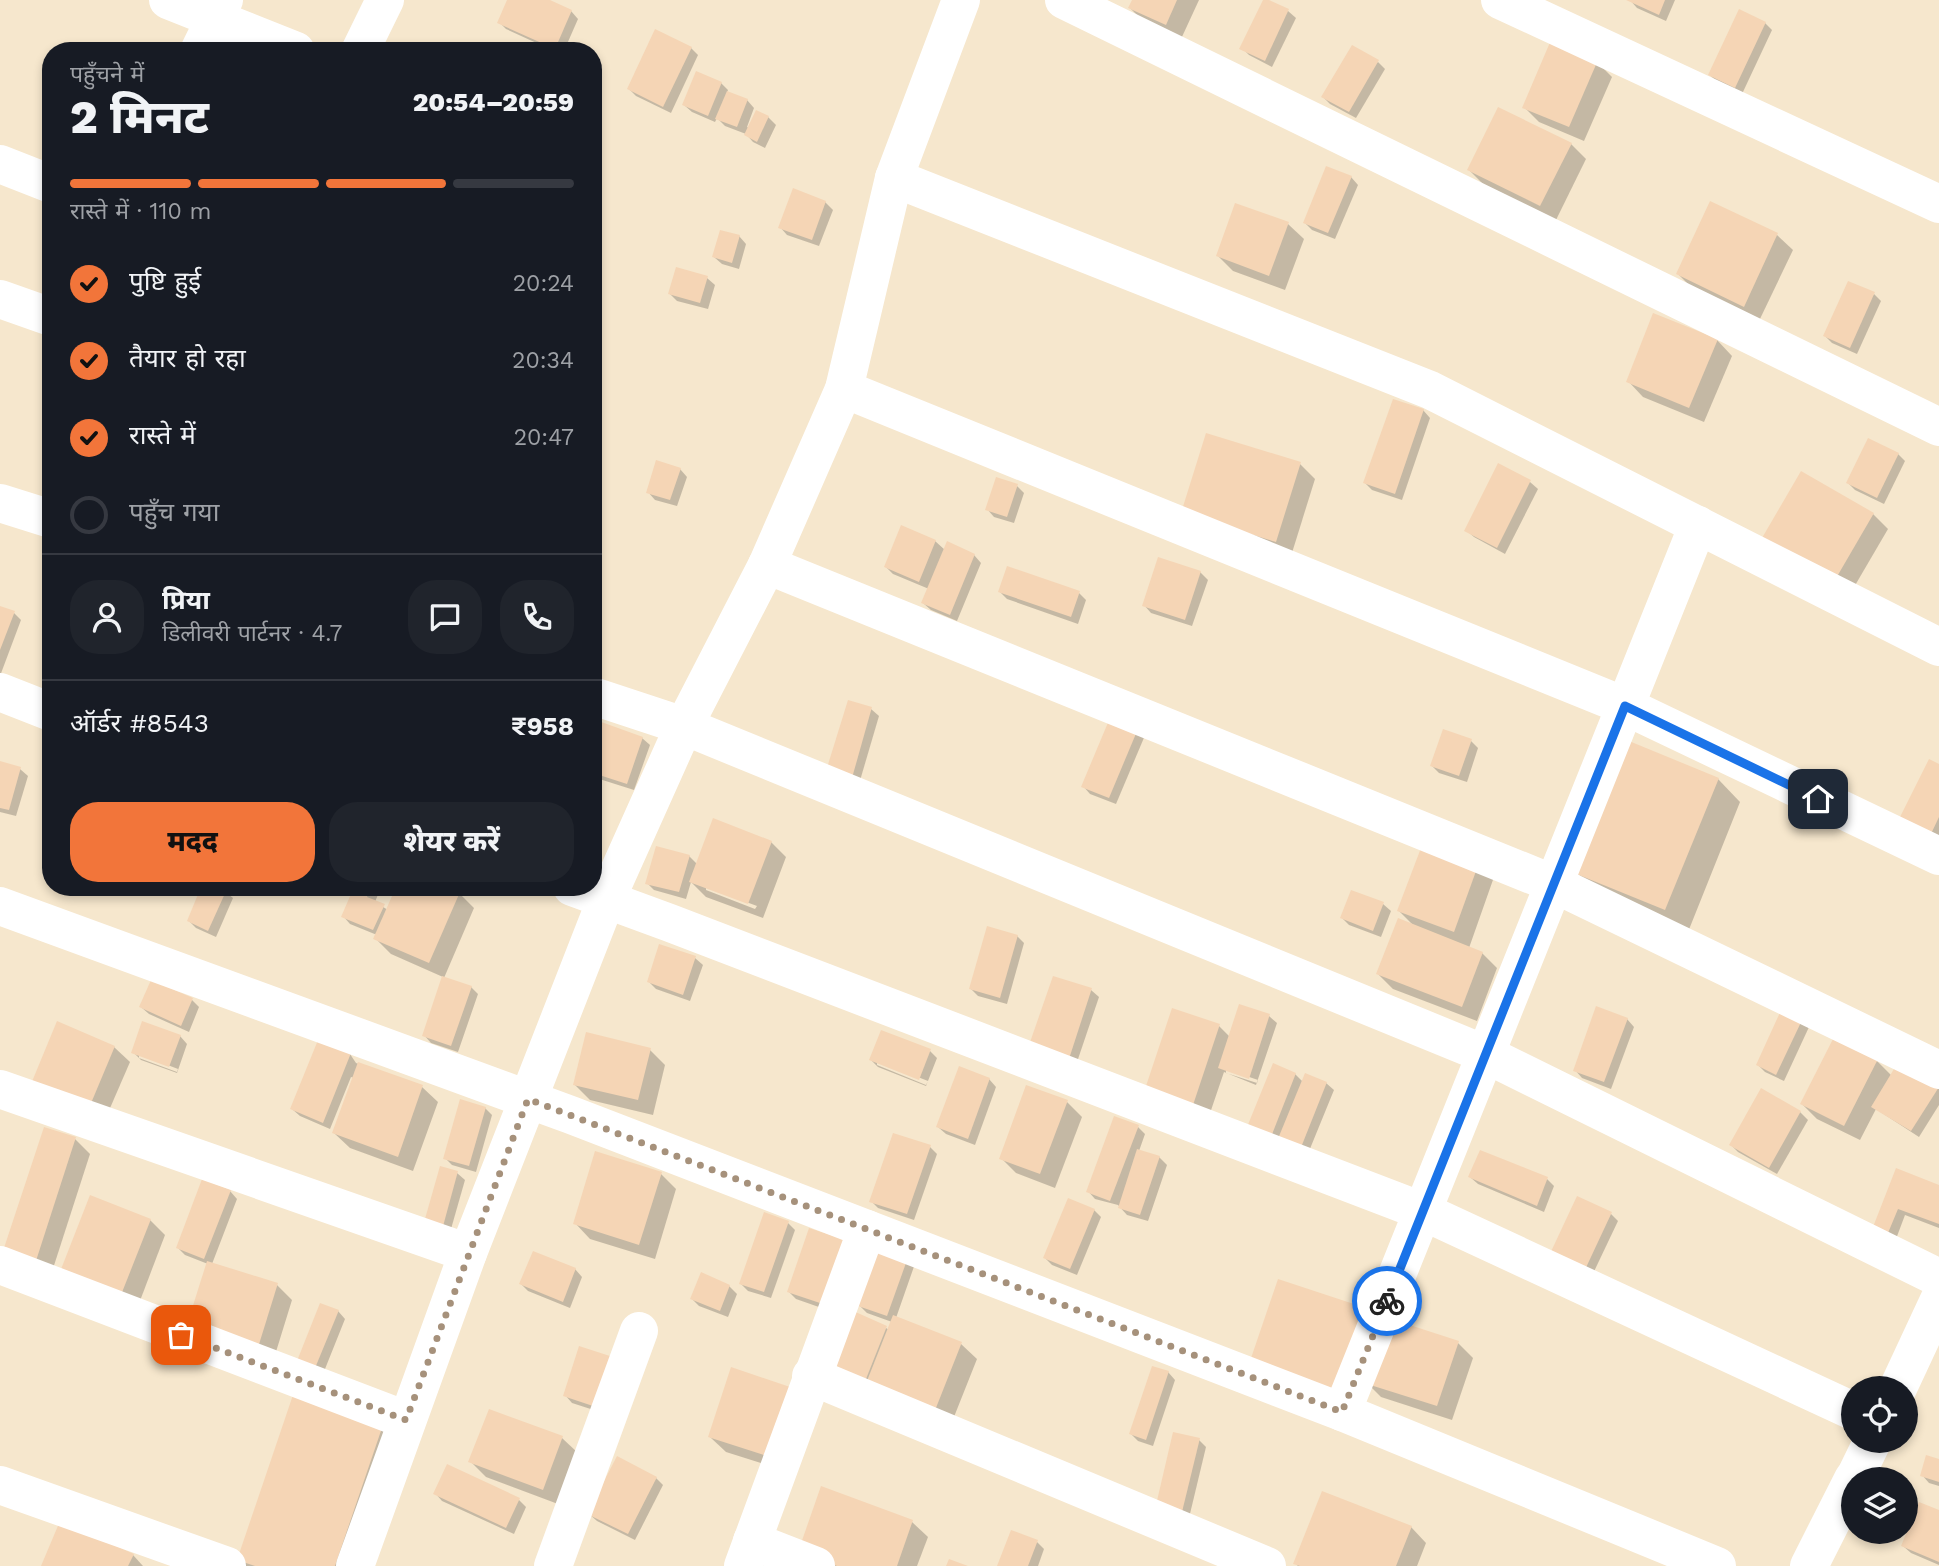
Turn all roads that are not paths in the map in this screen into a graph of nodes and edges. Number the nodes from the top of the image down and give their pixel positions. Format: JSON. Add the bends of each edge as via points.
{"nodes":[{"id":1,"x":167,"y":0,"type":"edge"},
{"id":2,"x":386,"y":0,"type":"edge"},
{"id":3,"x":961,"y":0,"type":"edge"},
{"id":4,"x":1064,"y":0,"type":"edge"},
{"id":5,"x":1500,"y":0,"type":"edge"},
{"id":6,"x":220,"y":9,"type":"edge"},
{"id":7,"x":204,"y":42,"type":"edge"},
{"id":8,"x":280,"y":42,"type":"edge"},
{"id":9,"x":365,"y":42,"type":"edge"},
{"id":10,"x":0,"y":164,"type":"edge"},
{"id":11,"x":894,"y":178,"type":"junction"},
{"id":12,"x":42,"y":180,"type":"edge"},
{"id":13,"x":1939,"y":204,"type":"edge"},
{"id":14,"x":0,"y":299,"type":"edge"},
{"id":15,"x":42,"y":314,"type":"edge"},
{"id":16,"x":844,"y":389,"type":"junction"},
{"id":17,"x":1939,"y":427,"type":"edge"},
{"id":18,"x":0,"y":503,"type":"edge"},
{"id":19,"x":42,"y":516,"type":"edge"},
{"id":20,"x":1698,"y":525,"type":"junction"},
{"id":21,"x":767,"y":565,"type":"junction"},
{"id":22,"x":1939,"y":647,"type":"edge"},
{"id":23,"x":0,"y":692,"type":"edge"},
{"id":24,"x":602,"y":699,"type":"edge"},
{"id":25,"x":1625,"y":706,"type":"junction"},
{"id":26,"x":42,"y":708,"type":"edge"},
{"id":27,"x":684,"y":726,"type":"junction"},
{"id":28,"x":1939,"y":856,"type":"edge"},
{"id":29,"x":602,"y":870,"type":"edge"},
{"id":30,"x":1554,"y":884,"type":"junction"},
{"id":31,"x":588,"y":896,"type":"edge"},
{"id":32,"x":597,"y":896,"type":"edge"},
{"id":33,"x":0,"y":906,"type":"edge"},
{"id":34,"x":1485,"y":1054,"type":"junction"},
{"id":35,"x":1939,"y":1070,"type":"edge"},
{"id":36,"x":0,"y":1089,"type":"edge"},
{"id":37,"x":528,"y":1099,"type":"junction"},
{"id":38,"x":1422,"y":1211,"type":"junction"},
{"id":39,"x":867,"y":1229,"type":"junction"},
{"id":40,"x":468,"y":1253,"type":"junction"},
{"id":41,"x":0,"y":1265,"type":"edge"},
{"id":42,"x":1939,"y":1278,"type":"edge"},
{"id":43,"x":1939,"y":1300,"type":"edge"},
{"id":44,"x":639,"y":1331,"type":"dead end"},
{"id":45,"x":811,"y":1376,"type":"junction"},
{"id":46,"x":1904,"y":1376,"type":"edge"},
{"id":47,"x":1841,"y":1405,"type":"edge"},
{"id":48,"x":1342,"y":1412,"type":"junction"},
{"id":49,"x":406,"y":1420,"type":"junction"},
{"id":50,"x":0,"y":1485,"type":"edge"},
{"id":51,"x":1841,"y":1503,"type":"edge"},
{"id":52,"x":747,"y":1554,"type":"edge"},
{"id":53,"x":227,"y":1566,"type":"edge"},
{"id":54,"x":355,"y":1566,"type":"edge"},
{"id":55,"x":553,"y":1566,"type":"edge"},
{"id":56,"x":816,"y":1566,"type":"edge"},
{"id":57,"x":1267,"y":1566,"type":"edge"},
{"id":58,"x":1717,"y":1566,"type":"edge"},
{"id":59,"x":1810,"y":1566,"type":"edge"}],
"edges":[{"from":1,"to":6,"type":"street"},
{"from":2,"to":9,"type":"street"},
{"from":3,"to":11,"type":"street"},
{"from":4,"to":17,"type":"street"},
{"from":5,"to":13,"type":"street"},
{"from":6,"to":7,"type":"street"},
{"from":6,"to":8,"type":"street"},
{"from":10,"to":12,"type":"street"},
{"from":11,"to":16,"type":"street"},
{"from":11,"to":20,"type":"street","via":[[1430,390]]},
{"from":14,"to":15,"type":"street"},
{"from":16,"to":21,"type":"street"},
{"from":16,"to":25,"type":"street"},
{"from":18,"to":19,"type":"street"},
{"from":20,"to":22,"type":"street"},
{"from":20,"to":25,"type":"street"},
{"from":21,"to":27,"type":"street"},
{"from":21,"to":30,"type":"street"},
{"from":23,"to":26,"type":"street"},
{"from":24,"to":27,"type":"street"},
{"from":25,"to":28,"type":"street"},
{"from":25,"to":30,"type":"street"},
{"from":27,"to":29,"type":"street"},
{"from":27,"to":34,"type":"street"},
{"from":30,"to":34,"type":"street"},
{"from":30,"to":35,"type":"street"},
{"from":31,"to":37,"type":"street"},
{"from":32,"to":38,"type":"street"},
{"from":33,"to":37,"type":"street"},
{"from":34,"to":38,"type":"street"},
{"from":34,"to":42,"type":"street"},
{"from":36,"to":40,"type":"street"},
{"from":37,"to":39,"type":"street"},
{"from":37,"to":40,"type":"street"},
{"from":38,"to":47,"type":"street"},
{"from":38,"to":48,"type":"street"},
{"from":39,"to":45,"type":"street"},
{"from":39,"to":48,"type":"street"},
{"from":40,"to":49,"type":"street"},
{"from":41,"to":49,"type":"street"},
{"from":43,"to":46,"type":"street"},
{"from":44,"to":55,"type":"street"},
{"from":45,"to":52,"type":"street"},
{"from":45,"to":57,"type":"street"},
{"from":48,"to":58,"type":"street"},
{"from":49,"to":54,"type":"street"},
{"from":50,"to":53,"type":"street"},
{"from":51,"to":59,"type":"street"},
{"from":52,"to":56,"type":"street"}]}
